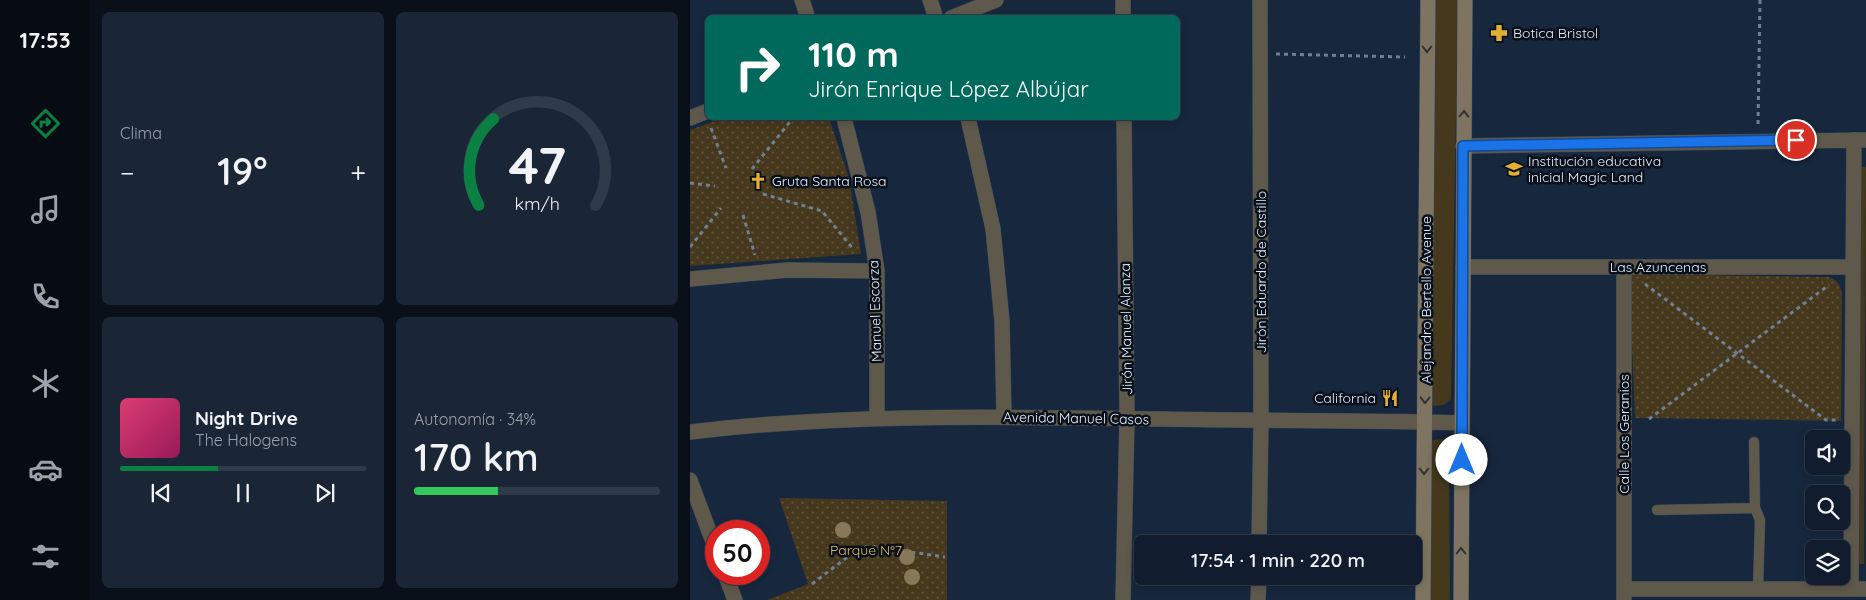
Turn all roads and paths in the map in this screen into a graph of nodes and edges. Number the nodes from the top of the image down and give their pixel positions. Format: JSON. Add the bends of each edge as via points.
{"nodes":[{"id":1,"x":802,"y":0,"type":"edge"},
{"id":2,"x":930,"y":0,"type":"edge"},
{"id":3,"x":996,"y":0,"type":"edge"},
{"id":4,"x":1123,"y":0,"type":"edge"},
{"id":5,"x":1260,"y":0,"type":"edge"},
{"id":6,"x":1428,"y":0,"type":"edge"},
{"id":7,"x":1465,"y":0,"type":"edge"},
{"id":8,"x":1760,"y":0,"type":"edge"},
{"id":9,"x":807,"y":15,"type":"edge"},
{"id":10,"x":935,"y":15,"type":"edge"},
{"id":11,"x":958,"y":15,"type":"edge"},
{"id":12,"x":1123,"y":15,"type":"edge"},
{"id":13,"x":1276,"y":54,"type":"dead end"},
{"id":14,"x":1405,"y":57,"type":"dead end"},
{"id":15,"x":705,"y":112,"type":"edge"},
{"id":16,"x":690,"y":118,"type":"edge"},
{"id":17,"x":791,"y":120,"type":"edge"},
{"id":18,"x":845,"y":120,"type":"edge"},
{"id":19,"x":968,"y":120,"type":"edge"},
{"id":20,"x":1124,"y":120,"type":"edge"},
{"id":21,"x":711,"y":128,"type":"dead end"},
{"id":22,"x":1860,"y":140,"type":"edge"},
{"id":23,"x":1758,"y":141,"type":"junction"},
{"id":24,"x":1463,"y":146,"type":"junction"},
{"id":25,"x":726,"y":168,"type":"dead end"},
{"id":26,"x":752,"y":169,"type":"dead end"},
{"id":27,"x":690,"y":183,"type":"edge"},
{"id":28,"x":715,"y":186,"type":"dead end"},
{"id":29,"x":763,"y":194,"type":"dead end"},
{"id":30,"x":720,"y":208,"type":"dead end"},
{"id":31,"x":743,"y":215,"type":"dead end"},
{"id":32,"x":690,"y":247,"type":"edge"},
{"id":33,"x":854,"y":250,"type":"dead end"},
{"id":34,"x":755,"y":255,"type":"dead end"},
{"id":35,"x":1463,"y":267,"type":"junction"},
{"id":36,"x":1624,"y":267,"type":"junction"},
{"id":37,"x":1853,"y":267,"type":"junction"},
{"id":38,"x":877,"y":271,"type":"junction"},
{"id":39,"x":690,"y":279,"type":"edge"},
{"id":40,"x":1830,"y":284,"type":"dead end"},
{"id":41,"x":1735,"y":353,"type":"junction"},
{"id":42,"x":1004,"y":417,"type":"junction"},
{"id":43,"x":877,"y":418,"type":"junction"},
{"id":44,"x":1128,"y":419,"type":"junction"},
{"id":45,"x":1649,"y":419,"type":"dead end"},
{"id":46,"x":1261,"y":421,"type":"junction"},
{"id":47,"x":1852,"y":421,"type":"junction"},
{"id":48,"x":1425,"y":422,"type":"junction"},
{"id":49,"x":1462,"y":424,"type":"junction"},
{"id":50,"x":690,"y":432,"type":"edge"},
{"id":51,"x":1754,"y":442,"type":"dead end"},
{"id":52,"x":690,"y":480,"type":"edge"},
{"id":53,"x":1755,"y":508,"type":"junction"},
{"id":54,"x":1657,"y":510,"type":"dead end"},
{"id":55,"x":705,"y":520,"type":"edge"},
{"id":56,"x":1259,"y":535,"type":"edge"},
{"id":57,"x":945,"y":556,"type":"dead end"},
{"id":58,"x":812,"y":584,"type":"dead end"},
{"id":59,"x":729,"y":585,"type":"edge"},
{"id":60,"x":1259,"y":585,"type":"edge"},
{"id":61,"x":1758,"y":589,"type":"junction"},
{"id":62,"x":1858,"y":589,"type":"edge"},
{"id":63,"x":1624,"y":594,"type":"edge"},
{"id":64,"x":735,"y":600,"type":"edge"},
{"id":65,"x":1123,"y":600,"type":"edge"},
{"id":66,"x":1258,"y":600,"type":"edge"},
{"id":67,"x":1424,"y":600,"type":"edge"},
{"id":68,"x":1461,"y":600,"type":"edge"}],
"edges":[{"from":1,"to":9,"type":"street"},
{"from":2,"to":10,"type":"street"},
{"from":3,"to":11,"type":"street"},
{"from":4,"to":12,"type":"street"},
{"from":5,"to":46,"type":"street","name":"Jirón Eduardo de Castillo"},
{"from":6,"to":48,"type":"main road","name":"Alejandro Bertello Avenue","one_way":true},
{"from":24,"to":7,"type":"main road","one_way":true},
{"from":8,"to":23,"type":"path"},
{"from":13,"to":14,"type":"path"},
{"from":15,"to":16,"type":"street"},
{"from":17,"to":26,"type":"path"},
{"from":18,"to":38,"type":"street","name":"Manuel Escorza","via":[[868,212]]},
{"from":19,"to":42,"type":"street","via":[[993,229],[1002,321]]},
{"from":20,"to":44,"type":"street","name":"Jirón Manuel Alanza"},
{"from":21,"to":25,"type":"path"},
{"from":22,"to":23,"type":"street"},
{"from":22,"to":37,"type":"street"},
{"from":23,"to":24,"type":"street"},
{"from":24,"to":35,"type":"main road"},
{"from":27,"to":28,"type":"path"},
{"from":29,"to":33,"type":"path","via":[[822,211]]},
{"from":30,"to":32,"type":"path"},
{"from":31,"to":34,"type":"path"},
{"from":35,"to":36,"type":"street","name":"Las Azuncenas"},
{"from":35,"to":49,"type":"main road"},
{"from":36,"to":37,"type":"street","name":"Las Azuncenas"},
{"from":36,"to":41,"type":"path"},
{"from":36,"to":63,"type":"street","name":"Calle Los Geranios"},
{"from":37,"to":47,"type":"street"},
{"from":38,"to":39,"type":"street","via":[[788,270]]},
{"from":38,"to":43,"type":"street","name":"Manuel Escorza"},
{"from":40,"to":41,"type":"path"},
{"from":41,"to":45,"type":"path"},
{"from":41,"to":47,"type":"path","via":[[1826,420]]},
{"from":42,"to":43,"type":"street","name":"Avenida Manuel Casos"},
{"from":42,"to":44,"type":"street","name":"Avenida Manuel Casos"},
{"from":43,"to":50,"type":"street","name":"Avenida Manuel Casos","via":[[762,423]]},
{"from":44,"to":46,"type":"street","name":"Avenida Manuel Casos"},
{"from":44,"to":65,"type":"street","name":"Jirón Manuel Alanza"},
{"from":46,"to":48,"type":"street","name":"Avenida Manuel Casos"},
{"from":46,"to":56,"type":"street","name":"Jirón Eduardo de Castillo"},
{"from":47,"to":62,"type":"street"},
{"from":48,"to":49,"type":"street","name":"Avenida Manuel Casos"},
{"from":48,"to":67,"type":"main road","name":"Alejandro Bertello Avenue","one_way":true},
{"from":68,"to":49,"type":"main road","one_way":true},
{"from":51,"to":53,"type":"lane"},
{"from":52,"to":55,"type":"street"},
{"from":53,"to":54,"type":"lane"},
{"from":53,"to":61,"type":"lane","via":[[1760,520]]},
{"from":57,"to":58,"type":"path","via":[[868,546],[858,549]]},
{"from":59,"to":64,"type":"street"},
{"from":60,"to":66,"type":"street"},
{"from":61,"to":62,"type":"street"},
{"from":61,"to":63,"type":"street"}]}
